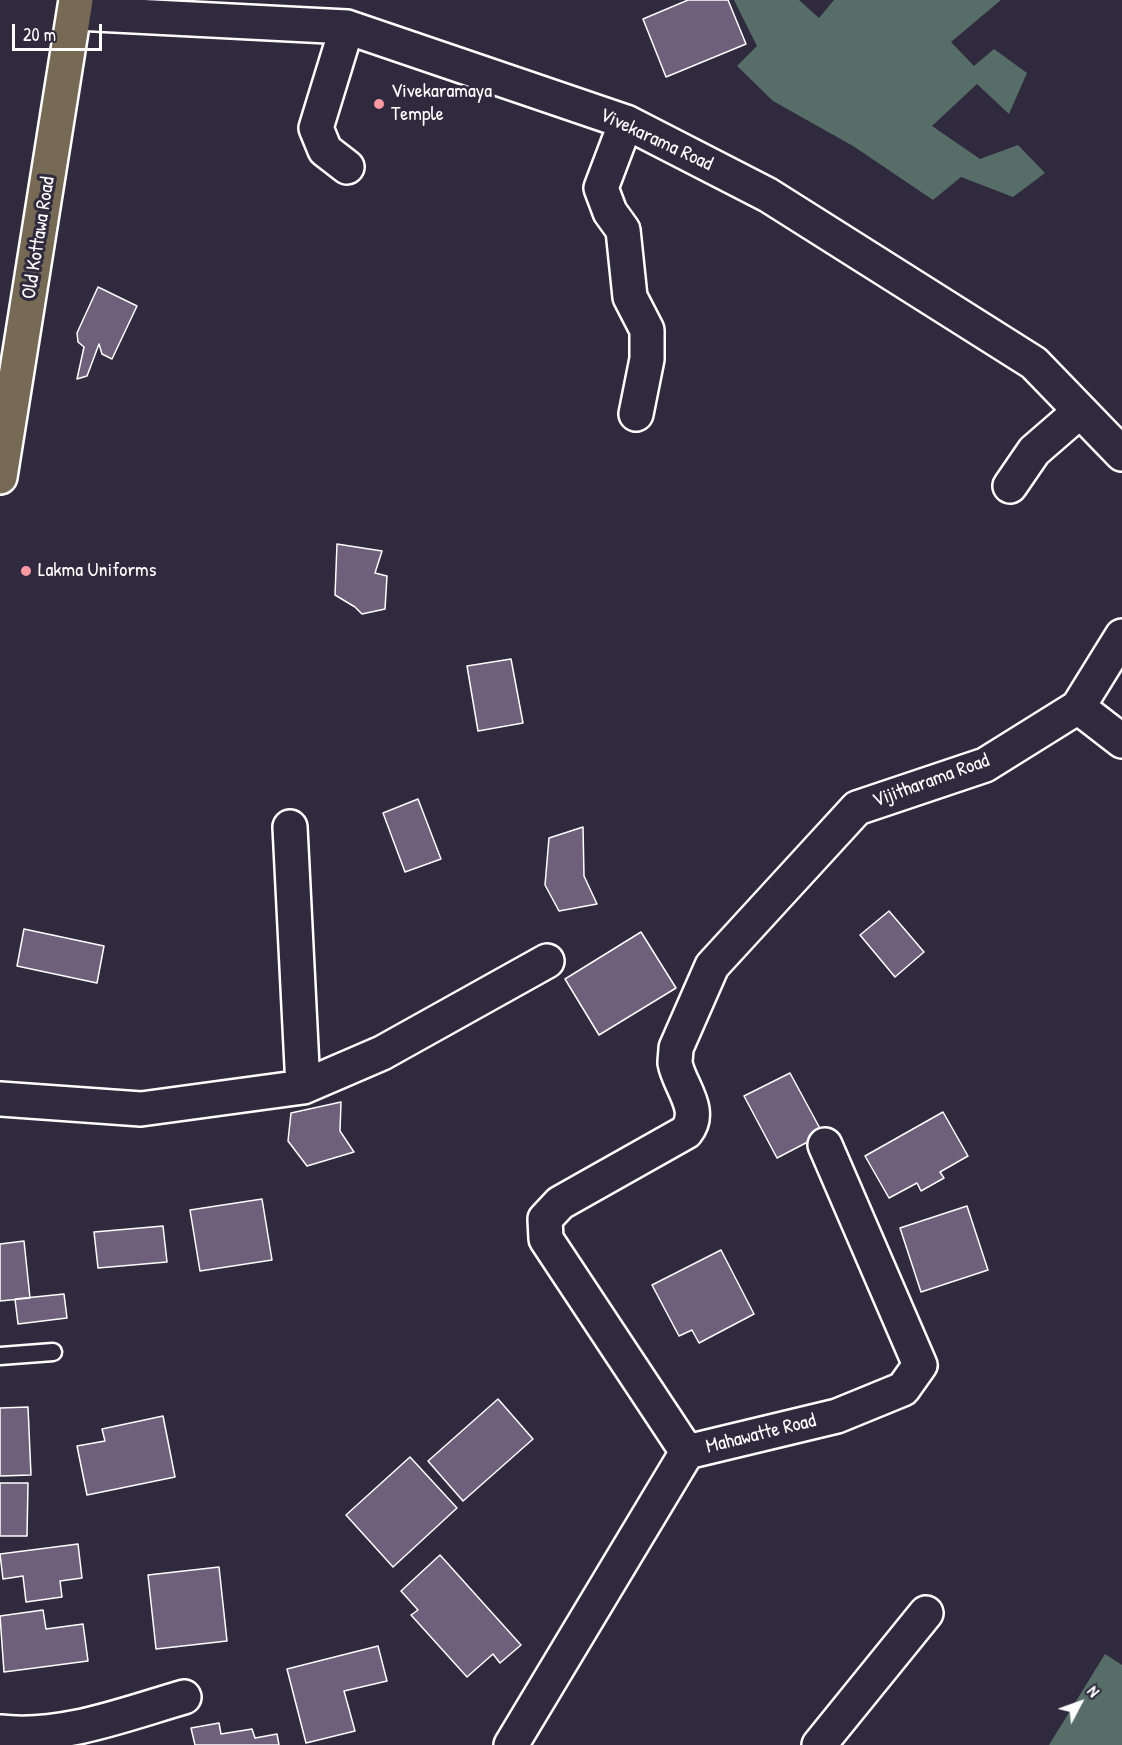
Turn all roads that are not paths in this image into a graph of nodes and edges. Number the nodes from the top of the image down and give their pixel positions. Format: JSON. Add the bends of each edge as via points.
{"nodes":[{"id":1,"x":76,"y":6,"type":"edge"},
{"id":2,"x":347,"y":27,"type":"junction"},
{"id":3,"x":626,"y":122,"type":"junction"},
{"id":4,"x":347,"y":167,"type":"dead end"},
{"id":5,"x":1079,"y":412,"type":"junction"},
{"id":6,"x":636,"y":414,"type":"dead end"},
{"id":7,"x":1122,"y":453,"type":"edge"},
{"id":8,"x":0,"y":477,"type":"edge"},
{"id":9,"x":1010,"y":486,"type":"dead end"},
{"id":10,"x":1122,"y":636,"type":"edge"},
{"id":11,"x":1078,"y":707,"type":"junction"},
{"id":12,"x":1122,"y":741,"type":"edge"},
{"id":13,"x":290,"y":827,"type":"dead end"},
{"id":14,"x":547,"y":960,"type":"dead end"},
{"id":15,"x":303,"y":1087,"type":"junction"},
{"id":16,"x":0,"y":1099,"type":"edge"},
{"id":17,"x":825,"y":1145,"type":"dead end"},
{"id":18,"x":53,"y":1352,"type":"dead end"},
{"id":19,"x":0,"y":1356,"type":"edge"},
{"id":20,"x":687,"y":1452,"type":"junction"},
{"id":21,"x":926,"y":1612,"type":"dead end"},
{"id":22,"x":184,"y":1697,"type":"dead end"},
{"id":23,"x":0,"y":1732,"type":"edge"},
{"id":24,"x":511,"y":1745,"type":"edge"},
{"id":25,"x":819,"y":1745,"type":"edge"}],
"edges":[{"from":1,"to":2,"type":"street","name":"Vivekarama Road"},
{"from":1,"to":8,"type":"main road","name":"Old Kottawa Road"},
{"from":2,"to":3,"type":"street","name":"Vivekarama Road"},
{"from":2,"to":4,"type":"street","via":[[316,128],[325,150]]},
{"from":3,"to":5,"type":"street","name":"Vivekarama Road","via":[[768,195],[1034,363]]},
{"from":3,"to":6,"type":"street","via":[[601,188],[610,212],[623,230],[630,297],[646,330],[647,359]]},
{"from":5,"to":7,"type":"street","name":"Vivekarama Road"},
{"from":5,"to":9,"type":"street","via":[[1034,451]]},
{"from":10,"to":11,"type":"street"},
{"from":11,"to":12,"type":"street"},
{"from":11,"to":20,"type":"street","name":"Vijitharama Road","via":[[985,765],[857,808],[712,966],[676,1048],[675,1063],[692,1109],[691,1125],[686,1132],[560,1203],[545,1219],[546,1239]]},
{"from":13,"to":15,"type":"street"},
{"from":14,"to":15,"type":"street","via":[[382,1053]]},
{"from":15,"to":16,"type":"street","via":[[141,1108]]},
{"from":17,"to":20,"type":"street","name":"Mahawatte Road","via":[[920,1365],[903,1389],[837,1416]]},
{"from":18,"to":19,"type":"lane"},
{"from":20,"to":24,"type":"street","name":"Mahawatte Road"},
{"from":21,"to":25,"type":"street"},
{"from":22,"to":23,"type":"street","via":[[78,1728]]}]}
